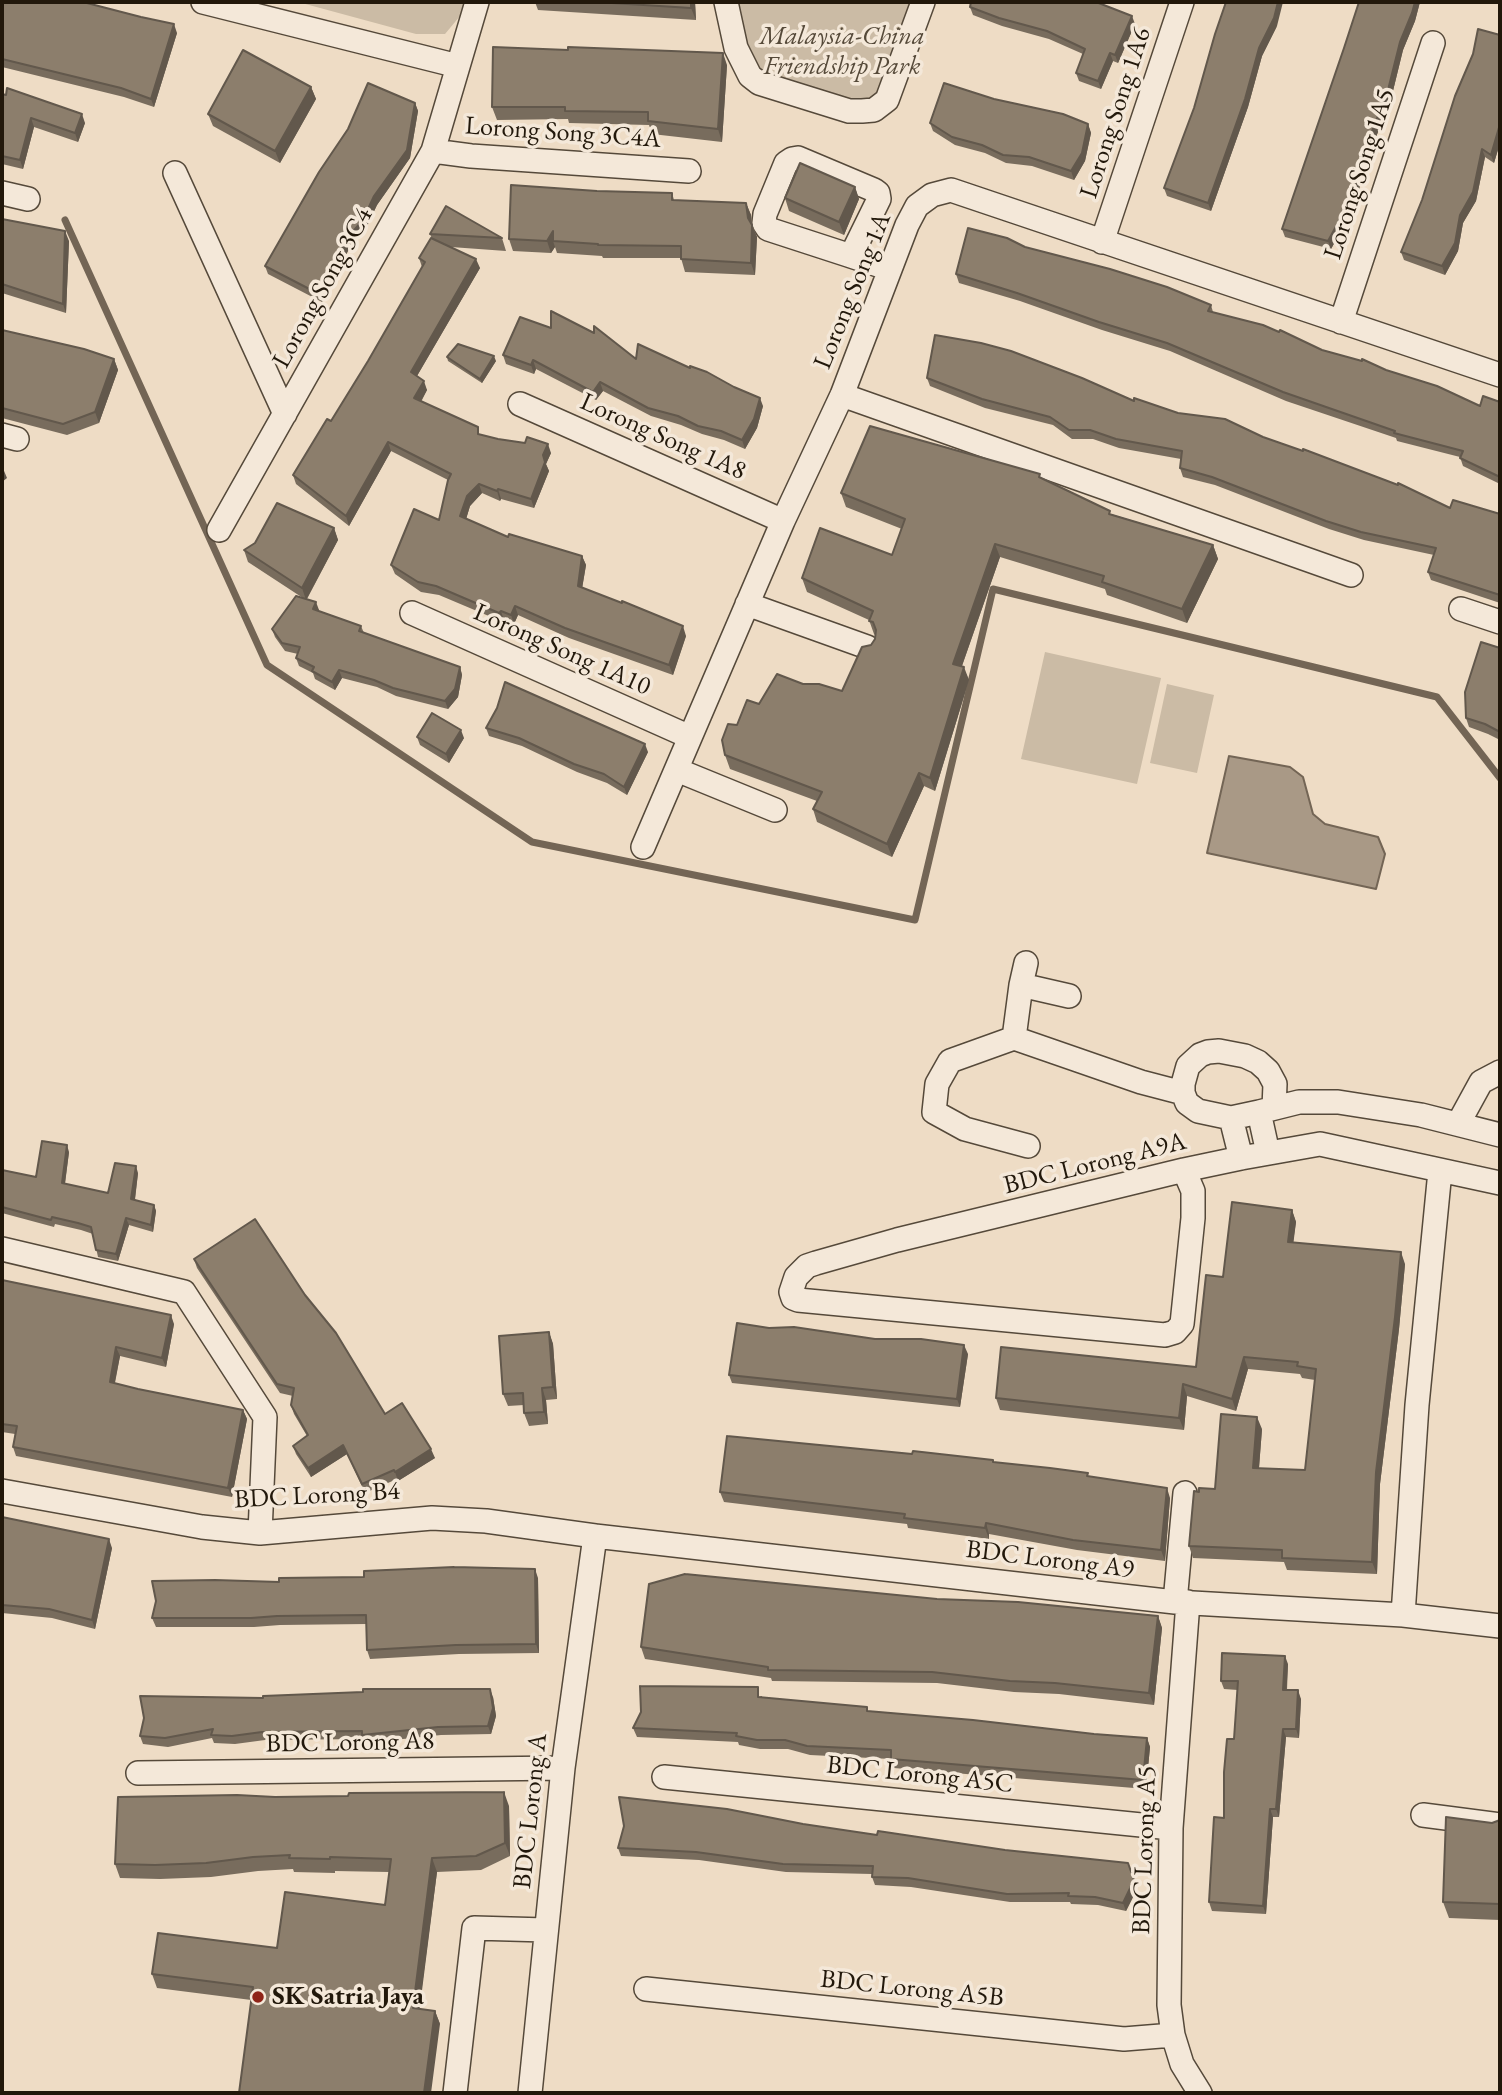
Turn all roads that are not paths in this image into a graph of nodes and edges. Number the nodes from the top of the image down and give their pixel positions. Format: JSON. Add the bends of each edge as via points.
{"nodes":[{"id":1,"x":203,"y":2,"type":"edge"},
{"id":2,"x":477,"y":2,"type":"edge"},
{"id":3,"x":726,"y":2,"type":"edge"},
{"id":4,"x":923,"y":2,"type":"edge"},
{"id":5,"x":1182,"y":2,"type":"edge"},
{"id":6,"x":1433,"y":43,"type":"dead end"},
{"id":7,"x":458,"y":66,"type":"junction"},
{"id":8,"x":433,"y":151,"type":"junction"},
{"id":9,"x":689,"y":171,"type":"dead end"},
{"id":10,"x":175,"y":173,"type":"dead end"},
{"id":11,"x":2,"y":193,"type":"edge"},
{"id":12,"x":28,"y":199,"type":"dead end"},
{"id":13,"x":1102,"y":242,"type":"junction"},
{"id":14,"x":851,"y":256,"type":"junction"},
{"id":15,"x":890,"y":269,"type":"junction"},
{"id":16,"x":1341,"y":323,"type":"junction"},
{"id":17,"x":1500,"y":375,"type":"edge"},
{"id":18,"x":842,"y":395,"type":"junction"},
{"id":19,"x":520,"y":404,"type":"dead end"},
{"id":20,"x":285,"y":414,"type":"junction"},
{"id":21,"x":783,"y":521,"type":"junction"},
{"id":22,"x":219,"y":530,"type":"dead end"},
{"id":23,"x":1351,"y":575,"type":"dead end"},
{"id":24,"x":747,"y":604,"type":"junction"},
{"id":25,"x":1461,"y":609,"type":"dead end"},
{"id":26,"x":412,"y":613,"type":"dead end"},
{"id":27,"x":1500,"y":622,"type":"edge"},
{"id":28,"x":867,"y":647,"type":"edge"},
{"id":29,"x":690,"y":737,"type":"junction"},
{"id":30,"x":677,"y":770,"type":"junction"},
{"id":31,"x":775,"y":810,"type":"dead end"},
{"id":32,"x":643,"y":847,"type":"dead end"},
{"id":33,"x":1069,"y":996,"type":"dead end"},
{"id":34,"x":1014,"y":1038,"type":"junction"},
{"id":35,"x":1500,"y":1072,"type":"edge"},
{"id":36,"x":1183,"y":1093,"type":"junction"},
{"id":37,"x":1267,"y":1110,"type":"junction"},
{"id":38,"x":1231,"y":1118,"type":"junction"},
{"id":39,"x":1458,"y":1124,"type":"junction"},
{"id":40,"x":1500,"y":1135,"type":"edge"},
{"id":41,"x":1028,"y":1146,"type":"dead end"},
{"id":42,"x":1268,"y":1153,"type":"junction"},
{"id":43,"x":1241,"y":1157,"type":"junction"},
{"id":44,"x":1184,"y":1170,"type":"junction"},
{"id":45,"x":1440,"y":1171,"type":"junction"},
{"id":46,"x":1500,"y":1183,"type":"edge"},
{"id":47,"x":2,"y":1250,"type":"edge"},
{"id":48,"x":2,"y":1491,"type":"edge"},
{"id":49,"x":1185,"y":1493,"type":"dead end"},
{"id":50,"x":260,"y":1533,"type":"junction"},
{"id":51,"x":595,"y":1536,"type":"junction"},
{"id":52,"x":1181,"y":1602,"type":"junction"},
{"id":53,"x":1403,"y":1615,"type":"junction"},
{"id":54,"x":1500,"y":1626,"type":"edge"},
{"id":55,"x":563,"y":1768,"type":"junction"},
{"id":56,"x":138,"y":1773,"type":"dead end"},
{"id":57,"x":664,"y":1777,"type":"dead end"},
{"id":58,"x":1423,"y":1815,"type":"dead end"},
{"id":59,"x":1500,"y":1825,"type":"edge"},
{"id":60,"x":1171,"y":1829,"type":"junction"},
{"id":61,"x":546,"y":1930,"type":"junction"},
{"id":62,"x":646,"y":1989,"type":"dead end"},
{"id":63,"x":1173,"y":2035,"type":"junction"},
{"id":64,"x":455,"y":2093,"type":"edge"},
{"id":65,"x":530,"y":2093,"type":"edge"},
{"id":66,"x":1200,"y":2093,"type":"edge"}],
"edges":[{"from":1,"to":7,"type":"street"},
{"from":2,"to":7,"type":"street","name":"Lorong Song 3C4"},
{"from":3,"to":4,"type":"street","via":[[736,48],[750,76],[759,83],[849,111],[874,110],[887,100]]},
{"from":5,"to":13,"type":"street","name":"Lorong Song 1A6"},
{"from":6,"to":16,"type":"street","name":"Lorong Song 1A5"},
{"from":7,"to":8,"type":"street","name":"Lorong Song 3C4"},
{"from":8,"to":9,"type":"street","name":"Lorong Song 3C4A"},
{"from":8,"to":20,"type":"street","name":"Lorong Song 3C4"},
{"from":10,"to":20,"type":"street"},
{"from":11,"to":12,"type":"street"},
{"from":13,"to":15,"type":"street","name":"Lorong Song 1A","via":[[951,190],[932,195],[917,206]]},
{"from":13,"to":16,"type":"street","name":"Lorong Song 1A"},
{"from":14,"to":14,"type":"street","via":[[768,229],[764,223],[786,163],[792,159],[878,194]]},
{"from":14,"to":15,"type":"street"},
{"from":15,"to":18,"type":"street","name":"Lorong Song 1A"},
{"from":16,"to":17,"type":"street","name":"Lorong Song 1A"},
{"from":18,"to":21,"type":"street","name":"Lorong Song 1A"},
{"from":18,"to":23,"type":"street"},
{"from":19,"to":21,"type":"street","name":"Lorong Song 1A8"},
{"from":20,"to":22,"type":"street","name":"Lorong Song 3C4"},
{"from":21,"to":24,"type":"street","name":"Lorong Song 1A"},
{"from":24,"to":28,"type":"street"},
{"from":24,"to":29,"type":"street","name":"Lorong Song 1A"},
{"from":25,"to":27,"type":"street"},
{"from":26,"to":29,"type":"street","name":"Lorong Song 1A10"},
{"from":29,"to":30,"type":"street","name":"Lorong Song 1A"},
{"from":30,"to":31,"type":"street"},
{"from":30,"to":32,"type":"street","name":"Lorong Song 1A"},
{"from":33,"to":34,"type":"street","via":[[1023,974]]},
{"from":34,"to":36,"type":"street"},
{"from":34,"to":41,"type":"street","via":[[950,1061],[937,1084],[934,1112],[965,1129]]},
{"from":35,"to":39,"type":"street","via":[[1481,1082]]},
{"from":36,"to":37,"type":"street","via":[[1188,1066],[1200,1055],[1219,1051],[1245,1056],[1268,1071],[1275,1084]]},
{"from":36,"to":38,"type":"street","via":[[1198,1111]]},
{"from":37,"to":38,"type":"street"},
{"from":37,"to":39,"type":"street","via":[[1299,1102],[1338,1102]]},
{"from":37,"to":42,"type":"street"},
{"from":38,"to":43,"type":"street"},
{"from":39,"to":40,"type":"street"},
{"from":42,"to":43,"type":"street","name":"BDC Lorong A9A"},
{"from":42,"to":45,"type":"street","name":"BDC Lorong A9A","via":[[1320,1144]]},
{"from":43,"to":44,"type":"street","name":"BDC Lorong A9A"},
{"from":44,"to":44,"type":"street","name":"BDC Lorong A9A","via":[[816,1263],[796,1278],[791,1292],[798,1300],[1166,1335],[1182,1324],[1193,1219],[1193,1191]]},
{"from":45,"to":46,"type":"street","name":"BDC Lorong A9A"},
{"from":45,"to":53,"type":"street"},
{"from":47,"to":50,"type":"street","via":[[184,1292],[265,1417]]},
{"from":48,"to":50,"type":"street","name":"BDC Lorong B4"},
{"from":49,"to":52,"type":"street","name":"BDC Lorong A5"},
{"from":50,"to":51,"type":"street","name":"BDC Lorong B4","via":[[432,1518]]},
{"from":51,"to":52,"type":"street","name":"BDC Lorong A9"},
{"from":51,"to":55,"type":"street","name":"BDC Lorong A"},
{"from":52,"to":53,"type":"street","name":"BDC Lorong A9"},
{"from":52,"to":60,"type":"street","name":"BDC Lorong A5"},
{"from":53,"to":54,"type":"street","name":"BDC Lorong A9"},
{"from":55,"to":56,"type":"street","name":"BDC Lorong A8"},
{"from":55,"to":61,"type":"street","name":"BDC Lorong A"},
{"from":57,"to":60,"type":"street","name":"BDC Lorong A5C"},
{"from":58,"to":59,"type":"street"},
{"from":60,"to":63,"type":"street","name":"BDC Lorong A5","via":[[1169,2006]]},
{"from":61,"to":64,"type":"street","via":[[474,1928]]},
{"from":61,"to":65,"type":"street","name":"BDC Lorong A"},
{"from":62,"to":63,"type":"street","name":"BDC Lorong A5B","via":[[1124,2039]]},
{"from":63,"to":66,"type":"street","name":"BDC Lorong A5","via":[[1182,2064]]}]}
